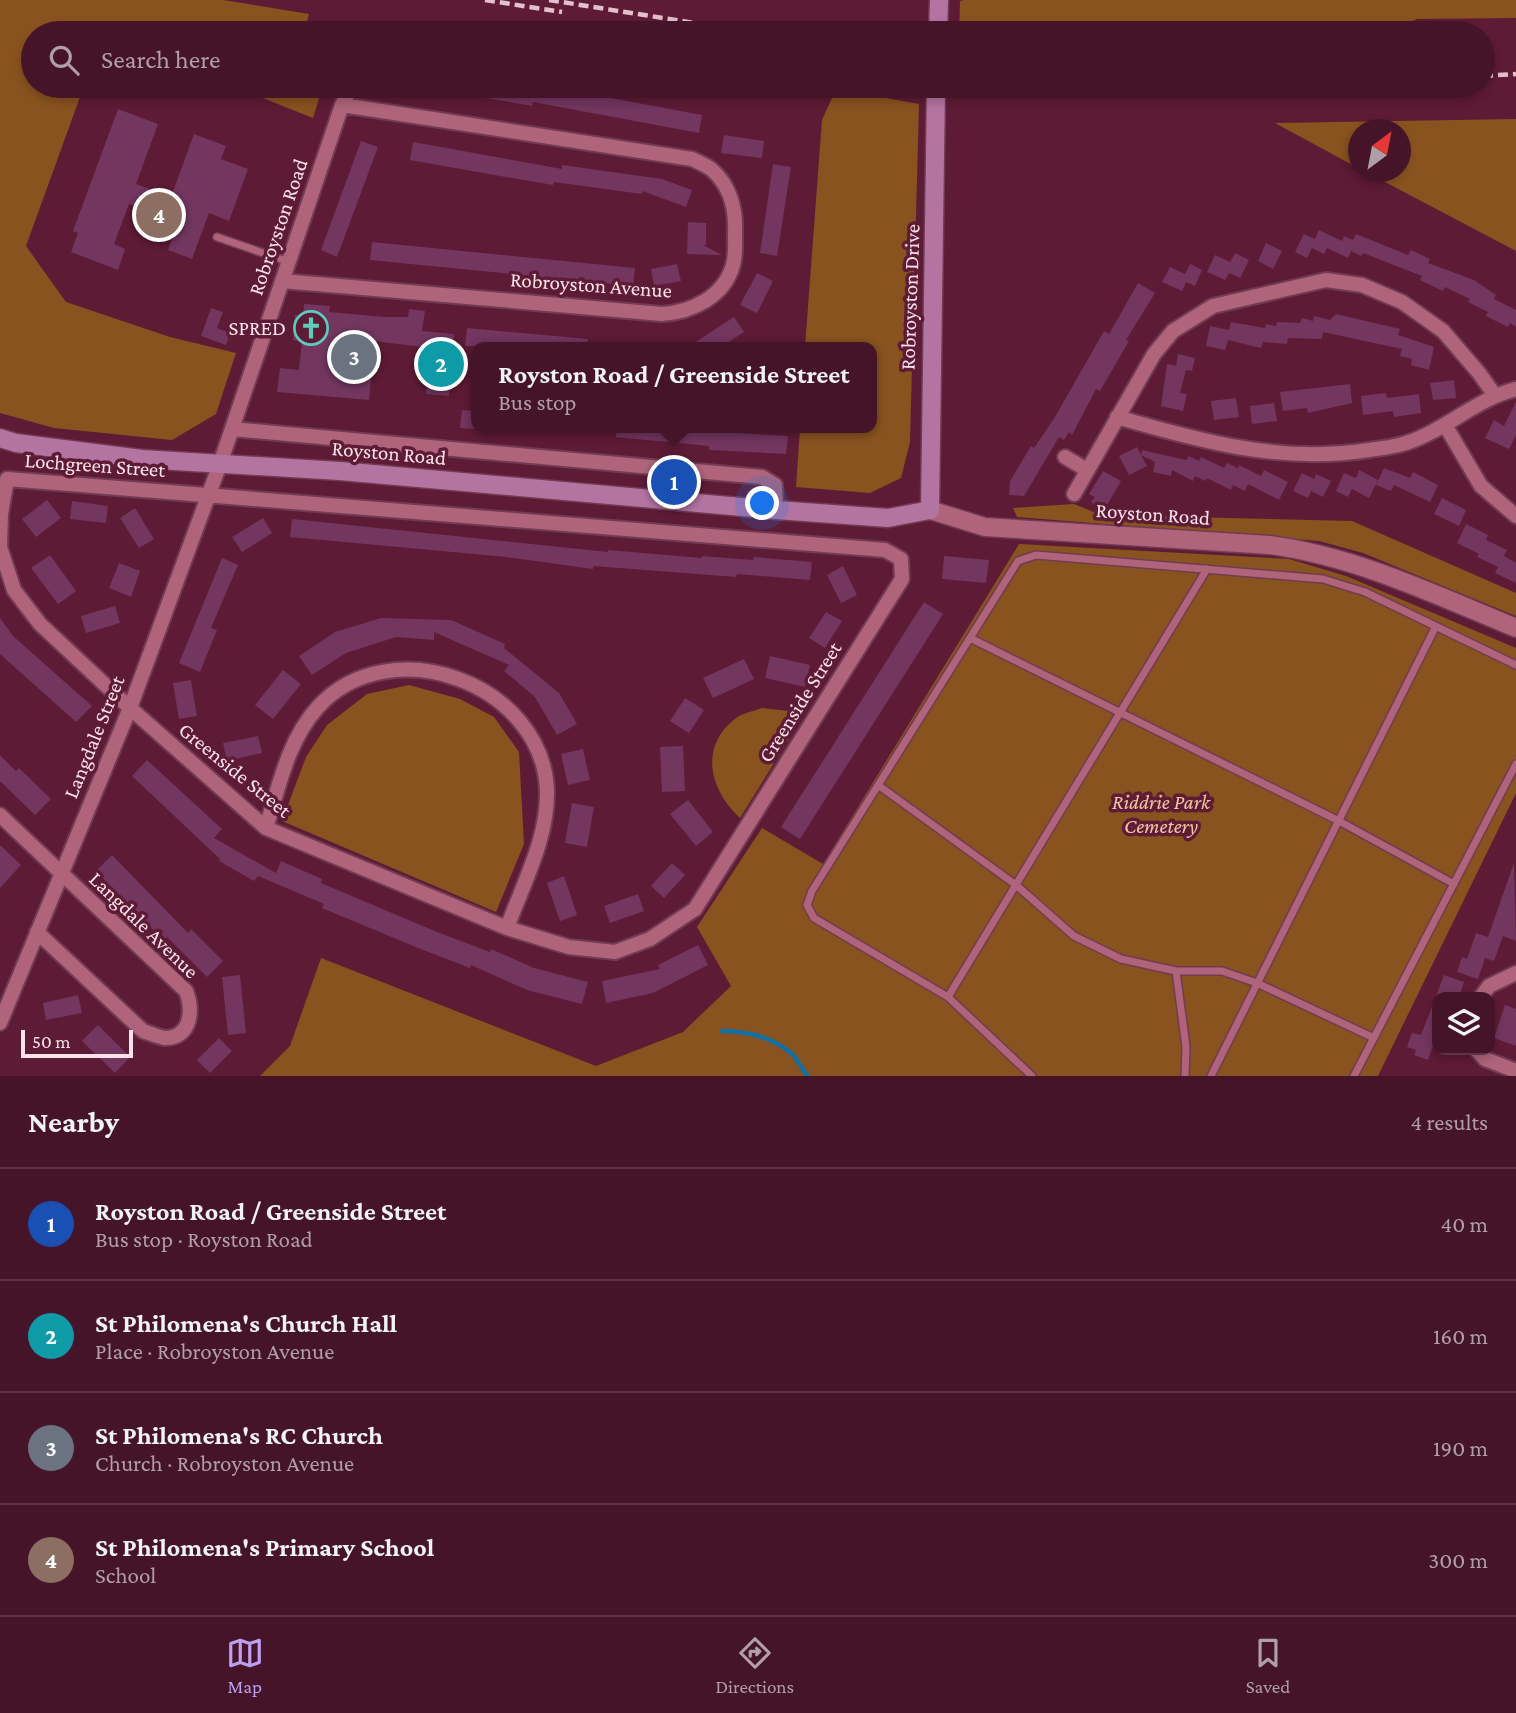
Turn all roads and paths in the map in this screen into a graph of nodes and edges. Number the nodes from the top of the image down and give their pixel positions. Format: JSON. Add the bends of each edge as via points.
{"nodes":[{"id":1,"x":939,"y":0,"type":"edge"},
{"id":2,"x":938,"y":21,"type":"edge"},
{"id":3,"x":346,"y":98,"type":"edge"},
{"id":4,"x":936,"y":98,"type":"edge"},
{"id":5,"x":342,"y":105,"type":"junction"},
{"id":6,"x":217,"y":237,"type":"dead end"},
{"id":7,"x":289,"y":262,"type":"junction"},
{"id":8,"x":282,"y":281,"type":"junction"},
{"id":9,"x":1516,"y":389,"type":"edge"},
{"id":10,"x":1494,"y":394,"type":"junction"},
{"id":11,"x":1117,"y":417,"type":"junction"},
{"id":12,"x":1445,"y":425,"type":"junction"},
{"id":13,"x":232,"y":429,"type":"junction"},
{"id":14,"x":0,"y":438,"type":"edge"},
{"id":15,"x":1065,"y":457,"type":"dead end"},
{"id":16,"x":220,"y":464,"type":"junction"},
{"id":17,"x":1087,"y":470,"type":"junction"},
{"id":18,"x":1074,"y":494,"type":"dead end"},
{"id":19,"x":207,"y":495,"type":"junction"},
{"id":20,"x":776,"y":510,"type":"junction"},
{"id":21,"x":930,"y":510,"type":"junction"},
{"id":22,"x":1516,"y":516,"type":"edge"},
{"id":23,"x":1207,"y":569,"type":"junction"},
{"id":24,"x":1435,"y":628,"type":"junction"},
{"id":25,"x":1516,"y":628,"type":"edge"},
{"id":26,"x":970,"y":638,"type":"junction"},
{"id":27,"x":1516,"y":665,"type":"edge"},
{"id":28,"x":130,"y":708,"type":"junction"},
{"id":29,"x":1119,"y":713,"type":"junction"},
{"id":30,"x":1516,"y":764,"type":"edge"},
{"id":31,"x":878,"y":785,"type":"junction"},
{"id":32,"x":0,"y":815,"type":"edge"},
{"id":33,"x":1339,"y":821,"type":"junction"},
{"id":34,"x":266,"y":828,"type":"junction"},
{"id":35,"x":62,"y":874,"type":"junction"},
{"id":36,"x":1454,"y":884,"type":"junction"},
{"id":37,"x":1016,"y":885,"type":"junction"},
{"id":38,"x":507,"y":928,"type":"junction"},
{"id":39,"x":37,"y":932,"type":"junction"},
{"id":40,"x":1176,"y":971,"type":"junction"},
{"id":41,"x":1516,"y":973,"type":"edge"},
{"id":42,"x":1257,"y":983,"type":"junction"},
{"id":43,"x":1484,"y":992,"type":"edge"},
{"id":44,"x":948,"y":997,"type":"junction"},
{"id":45,"x":0,"y":1023,"type":"edge"},
{"id":46,"x":1374,"y":1038,"type":"junction"},
{"id":47,"x":1481,"y":1055,"type":"edge"},
{"id":48,"x":1516,"y":1071,"type":"edge"},
{"id":49,"x":1032,"y":1076,"type":"edge"},
{"id":50,"x":1185,"y":1076,"type":"edge"},
{"id":51,"x":1211,"y":1076,"type":"edge"},
{"id":52,"x":1354,"y":1076,"type":"edge"}],
"edges":[{"from":1,"to":2,"type":"main road"},
{"from":3,"to":5,"type":"street","name":"Robroyston Road"},
{"from":4,"to":21,"type":"main road","name":"Robroyston Drive"},
{"from":5,"to":7,"type":"street","name":"Robroyston Road"},
{"from":5,"to":8,"type":"street","name":"Robroyston Avenue","via":[[692,159],[711,169],[733,198],[733,266],[722,286],[697,307],[662,314]]},
{"from":6,"to":7,"type":"lane"},
{"from":7,"to":8,"type":"street","name":"Robroyston Road"},
{"from":8,"to":13,"type":"street","name":"Robroyston Road"},
{"from":9,"to":10,"type":"street"},
{"from":10,"to":11,"type":"street","via":[[1443,331],[1402,302],[1362,285],[1326,280],[1213,306],[1173,331]]},
{"from":10,"to":12,"type":"street"},
{"from":11,"to":12,"type":"street","via":[[1192,439],[1286,454],[1354,452],[1405,444]]},
{"from":11,"to":17,"type":"street"},
{"from":12,"to":22,"type":"street","via":[[1482,486]]},
{"from":13,"to":16,"type":"street","name":"Robroyston Road"},
{"from":13,"to":20,"type":"street","name":"Royston Road","via":[[762,477],[775,485]]},
{"from":14,"to":16,"type":"main road","name":"Royston Road","via":[[142,459]]},
{"from":15,"to":17,"type":"street"},
{"from":16,"to":19,"type":"street","name":"Langdale Street"},
{"from":16,"to":20,"type":"main road","name":"Royston Road"},
{"from":17,"to":18,"type":"street"},
{"from":19,"to":28,"type":"street","name":"Langdale Street"},
{"from":19,"to":28,"type":"street","name":"Lochgreen Street","via":[[8,479],[1,547],[14,590],[40,624]]},
{"from":19,"to":38,"type":"street","name":"Greenside Street","via":[[885,550],[901,559],[902,579],[695,909],[650,939],[615,952],[569,947]]},
{"from":20,"to":21,"type":"main road","name":"Royston Road","via":[[888,518]]},
{"from":21,"to":25,"type":"street","name":"Royston Road","via":[[985,527],[1314,551]]},
{"from":23,"to":24,"type":"lane","via":[[1323,579],[1366,592]]},
{"from":23,"to":26,"type":"lane","via":[[1036,555],[1018,561]]},
{"from":23,"to":29,"type":"lane"},
{"from":24,"to":27,"type":"lane"},
{"from":24,"to":33,"type":"lane"},
{"from":26,"to":29,"type":"lane"},
{"from":26,"to":31,"type":"lane"},
{"from":28,"to":34,"type":"street","name":"Greenside Street"},
{"from":28,"to":35,"type":"street","name":"Langdale Street"},
{"from":29,"to":33,"type":"lane"},
{"from":29,"to":37,"type":"lane"},
{"from":30,"to":36,"type":"lane"},
{"from":31,"to":37,"type":"lane"},
{"from":31,"to":44,"type":"lane","via":[[807,905],[814,918]]},
{"from":32,"to":35,"type":"street"},
{"from":33,"to":36,"type":"lane"},
{"from":33,"to":42,"type":"lane"},
{"from":34,"to":38,"type":"street","name":"Greenside Street"},
{"from":34,"to":38,"type":"street","via":[[290,750],[319,706],[334,693],[377,671],[404,667],[457,677],[484,691],[517,718],[545,772],[545,821]]},
{"from":35,"to":39,"type":"street","name":"Langdale Street"},
{"from":35,"to":39,"type":"street","name":"Langdale Avenue","via":[[186,991],[192,1007],[189,1022],[179,1034],[165,1038],[143,1031]]},
{"from":36,"to":46,"type":"lane"},
{"from":37,"to":40,"type":"lane","via":[[1074,936],[1121,959]]},
{"from":37,"to":44,"type":"lane"},
{"from":39,"to":45,"type":"street","name":"Langdale Street"},
{"from":40,"to":42,"type":"lane","via":[[1222,971]]},
{"from":40,"to":50,"type":"lane"},
{"from":41,"to":43,"type":"street"},
{"from":42,"to":46,"type":"lane"},
{"from":42,"to":51,"type":"lane"},
{"from":44,"to":49,"type":"lane"},
{"from":46,"to":52,"type":"lane"},
{"from":47,"to":48,"type":"street"}]}
